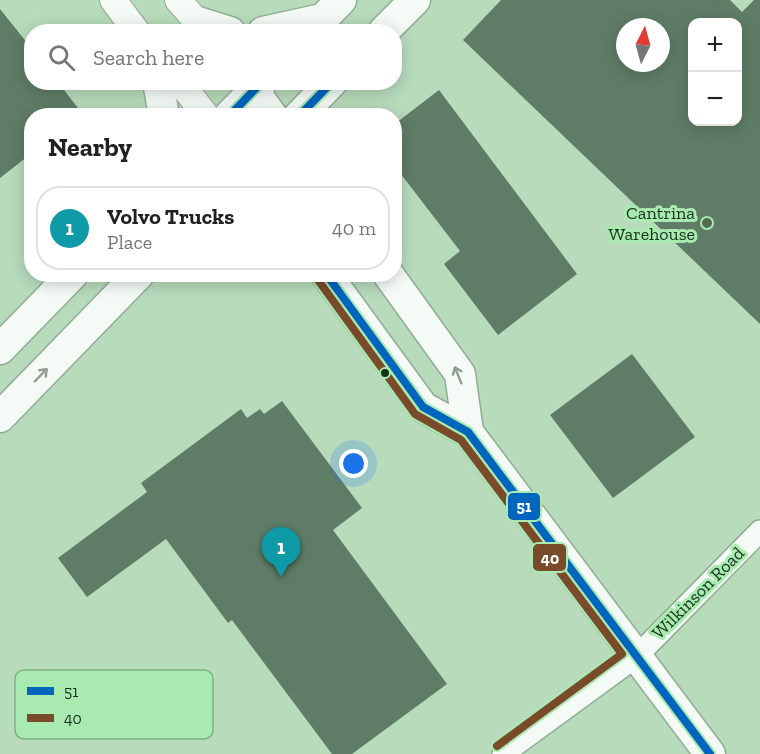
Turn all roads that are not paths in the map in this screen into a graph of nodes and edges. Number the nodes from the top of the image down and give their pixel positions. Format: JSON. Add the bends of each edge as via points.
{"nodes":[{"id":1,"x":113,"y":0,"type":"edge"},
{"id":2,"x":415,"y":0,"type":"edge"},
{"id":3,"x":324,"y":17,"type":"edge"},
{"id":4,"x":194,"y":18,"type":"edge"},
{"id":5,"x":131,"y":24,"type":"edge"},
{"id":6,"x":209,"y":24,"type":"edge"},
{"id":7,"x":296,"y":24,"type":"edge"},
{"id":8,"x":391,"y":24,"type":"edge"},
{"id":9,"x":159,"y":90,"type":"edge"},
{"id":10,"x":186,"y":90,"type":"edge"},
{"id":11,"x":250,"y":90,"type":"edge"},
{"id":12,"x":257,"y":90,"type":"edge"},
{"id":13,"x":324,"y":90,"type":"edge"},
{"id":14,"x":163,"y":108,"type":"edge"},
{"id":15,"x":200,"y":108,"type":"edge"},
{"id":16,"x":235,"y":108,"type":"edge"},
{"id":17,"x":267,"y":108,"type":"edge"},
{"id":18,"x":307,"y":108,"type":"edge"},
{"id":19,"x":65,"y":282,"type":"edge"},
{"id":20,"x":131,"y":282,"type":"edge"},
{"id":21,"x":332,"y":282,"type":"edge"},
{"id":22,"x":394,"y":282,"type":"edge"},
{"id":23,"x":0,"y":349,"type":"edge"},
{"id":24,"x":0,"y":417,"type":"edge"},
{"id":25,"x":468,"y":432,"type":"junction"},
{"id":26,"x":760,"y":531,"type":"edge"},
{"id":27,"x":637,"y":656,"type":"junction"},
{"id":28,"x":503,"y":754,"type":"edge"},
{"id":29,"x":710,"y":754,"type":"edge"}],
"edges":[{"from":1,"to":5,"type":"street"},
{"from":2,"to":8,"type":"main road"},
{"from":3,"to":7,"type":"main road"},
{"from":4,"to":6,"type":"main road"},
{"from":9,"to":14,"type":"main road"},
{"from":10,"to":15,"type":"street"},
{"from":11,"to":16,"type":"main road"},
{"from":12,"to":17,"type":"main road"},
{"from":13,"to":18,"type":"main road"},
{"from":19,"to":23,"type":"main road"},
{"from":24,"to":20,"type":"main road","one_way":true},
{"from":21,"to":25,"type":"main road","via":[[423,407]]},
{"from":25,"to":22,"type":"main road","one_way":true,"via":[[460,374]]},
{"from":25,"to":27,"type":"main road"},
{"from":26,"to":27,"type":"street","name":"Wilkinson Road"},
{"from":27,"to":28,"type":"street","name":"Wilkinson Road"},
{"from":27,"to":29,"type":"main road"}]}
